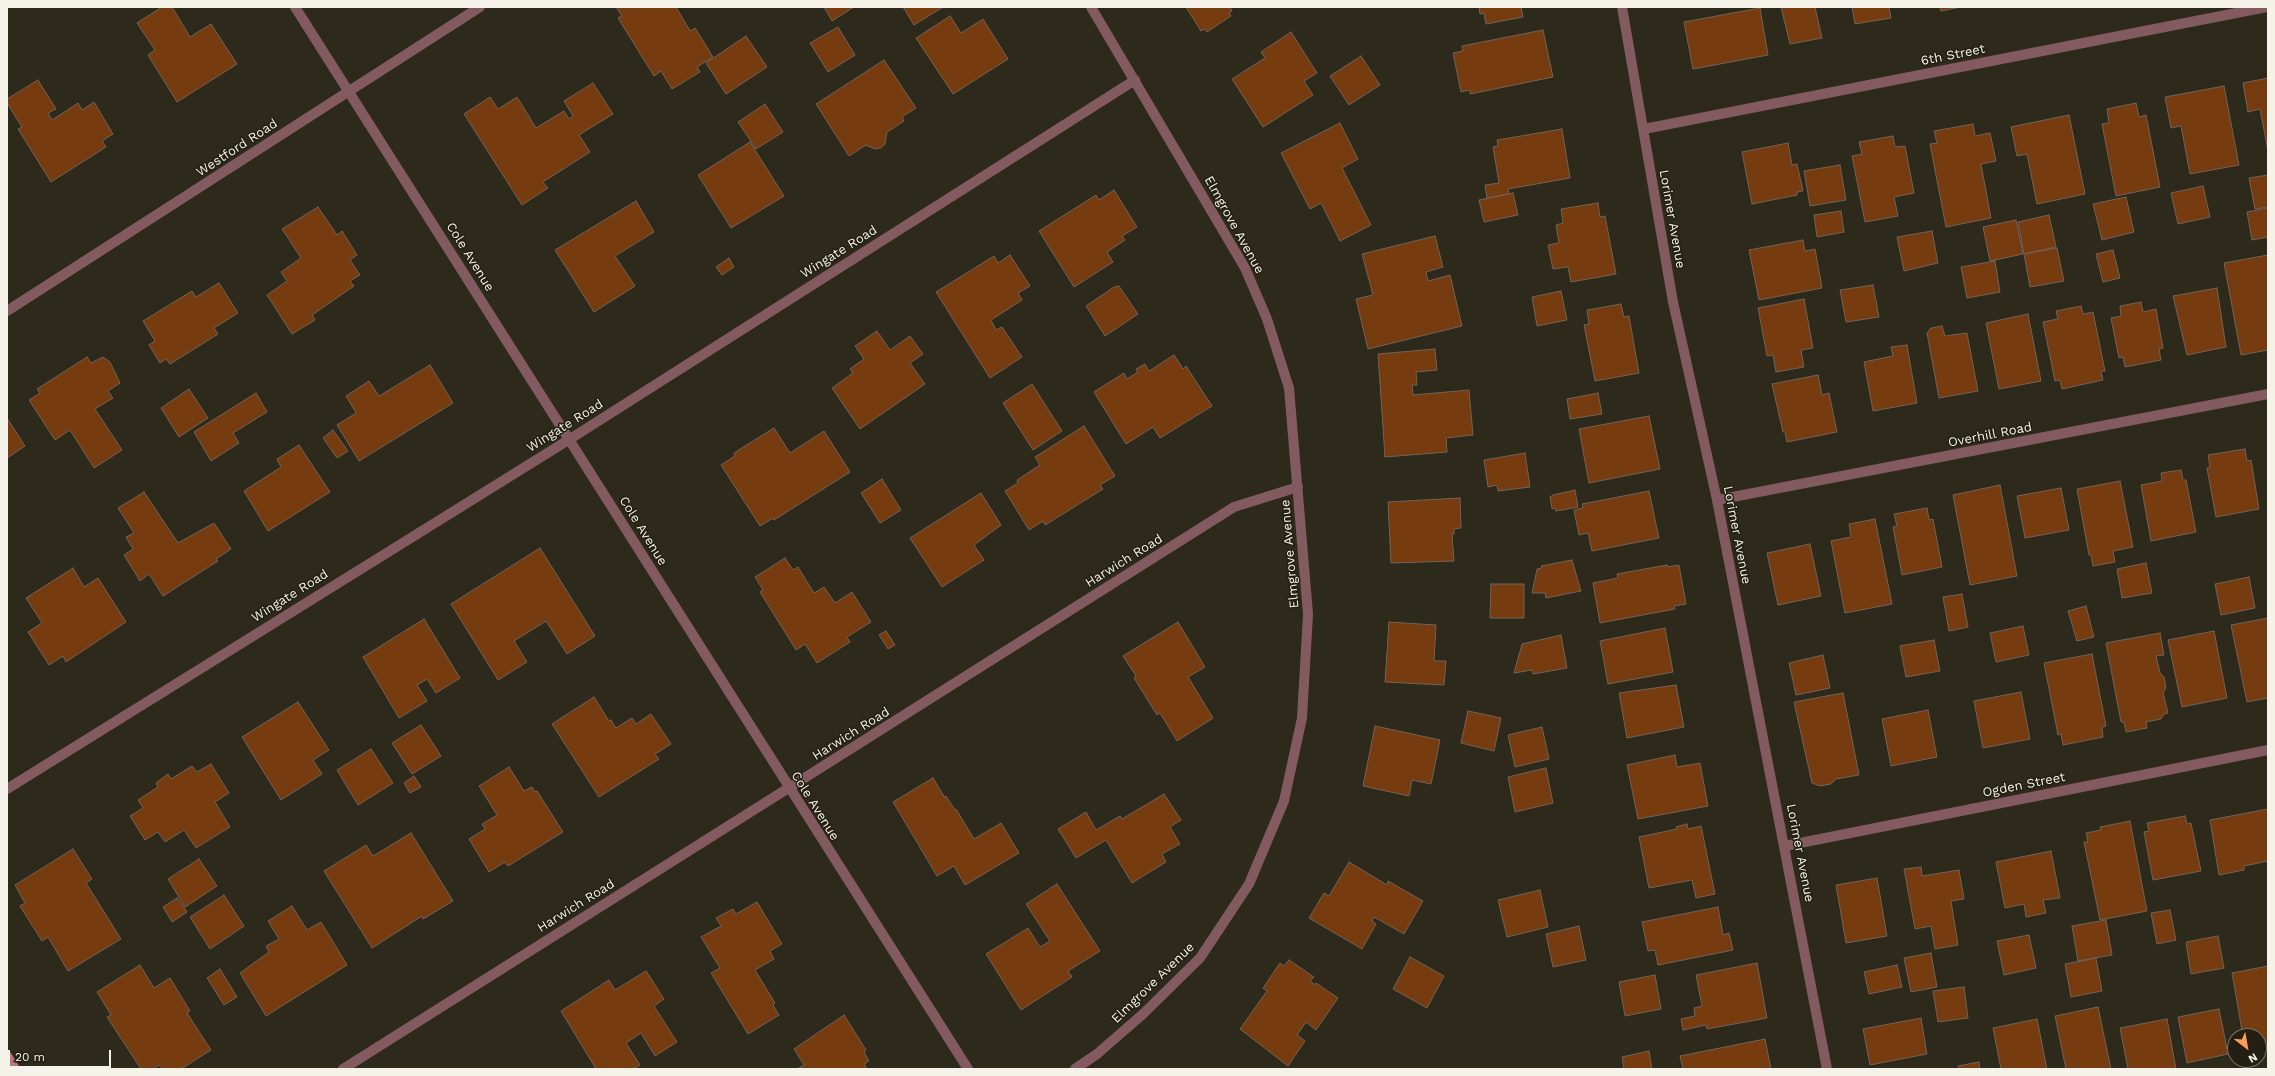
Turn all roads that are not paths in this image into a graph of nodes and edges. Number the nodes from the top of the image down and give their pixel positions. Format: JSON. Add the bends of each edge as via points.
{"nodes":[{"id":1,"x":295,"y":7,"type":"edge"},
{"id":2,"x":480,"y":7,"type":"edge"},
{"id":3,"x":1091,"y":7,"type":"edge"},
{"id":4,"x":1622,"y":7,"type":"edge"},
{"id":5,"x":2267,"y":7,"type":"edge"},
{"id":6,"x":1135,"y":80,"type":"junction"},
{"id":7,"x":349,"y":92,"type":"junction"},
{"id":8,"x":1644,"y":129,"type":"junction"},
{"id":9,"x":7,"y":310,"type":"edge"},
{"id":10,"x":2268,"y":394,"type":"edge"},
{"id":11,"x":570,"y":439,"type":"junction"},
{"id":12,"x":1298,"y":487,"type":"junction"},
{"id":13,"x":1717,"y":500,"type":"junction"},
{"id":14,"x":2268,"y":750,"type":"edge"},
{"id":15,"x":788,"y":788,"type":"junction"},
{"id":16,"x":7,"y":789,"type":"edge"},
{"id":17,"x":1785,"y":846,"type":"junction"},
{"id":18,"x":7,"y":1056,"type":"edge"},
{"id":19,"x":15,"y":1069,"type":"edge"},
{"id":20,"x":343,"y":1069,"type":"edge"},
{"id":21,"x":968,"y":1069,"type":"edge"},
{"id":22,"x":1075,"y":1069,"type":"edge"},
{"id":23,"x":1828,"y":1069,"type":"edge"}],
"edges":[{"from":1,"to":7,"type":"street","name":"Cole Avenue"},
{"from":2,"to":7,"type":"street","name":"Westford Road"},
{"from":3,"to":6,"type":"street","name":"Elmgrove Avenue"},
{"from":4,"to":8,"type":"street","name":"Lorimer Avenue"},
{"from":5,"to":8,"type":"street","name":"6th Street"},
{"from":6,"to":11,"type":"street","name":"Wingate Road"},
{"from":6,"to":12,"type":"street","name":"Elmgrove Avenue","via":[[1245,268],[1267,319],[1289,388]]},
{"from":7,"to":9,"type":"street","name":"Westford Road"},
{"from":7,"to":11,"type":"street","name":"Cole Avenue"},
{"from":8,"to":13,"type":"street","name":"Lorimer Avenue","via":[[1673,302]]},
{"from":10,"to":13,"type":"street","name":"Overhill Road"},
{"from":11,"to":15,"type":"street","name":"Cole Avenue"},
{"from":11,"to":16,"type":"street","name":"Wingate Road"},
{"from":12,"to":15,"type":"street","name":"Harwich Road","via":[[1234,506]]},
{"from":12,"to":22,"type":"street","name":"Elmgrove Avenue","via":[[1308,614],[1302,718],[1284,801],[1249,884],[1200,958],[1143,1014],[1097,1054]]},
{"from":13,"to":17,"type":"street","name":"Lorimer Avenue"},
{"from":14,"to":17,"type":"street","name":"Ogden Street"},
{"from":15,"to":20,"type":"street","name":"Harwich Road"},
{"from":15,"to":21,"type":"street","name":"Cole Avenue"},
{"from":17,"to":23,"type":"street","name":"Lorimer Avenue"},
{"from":18,"to":19,"type":"main road"}]}
